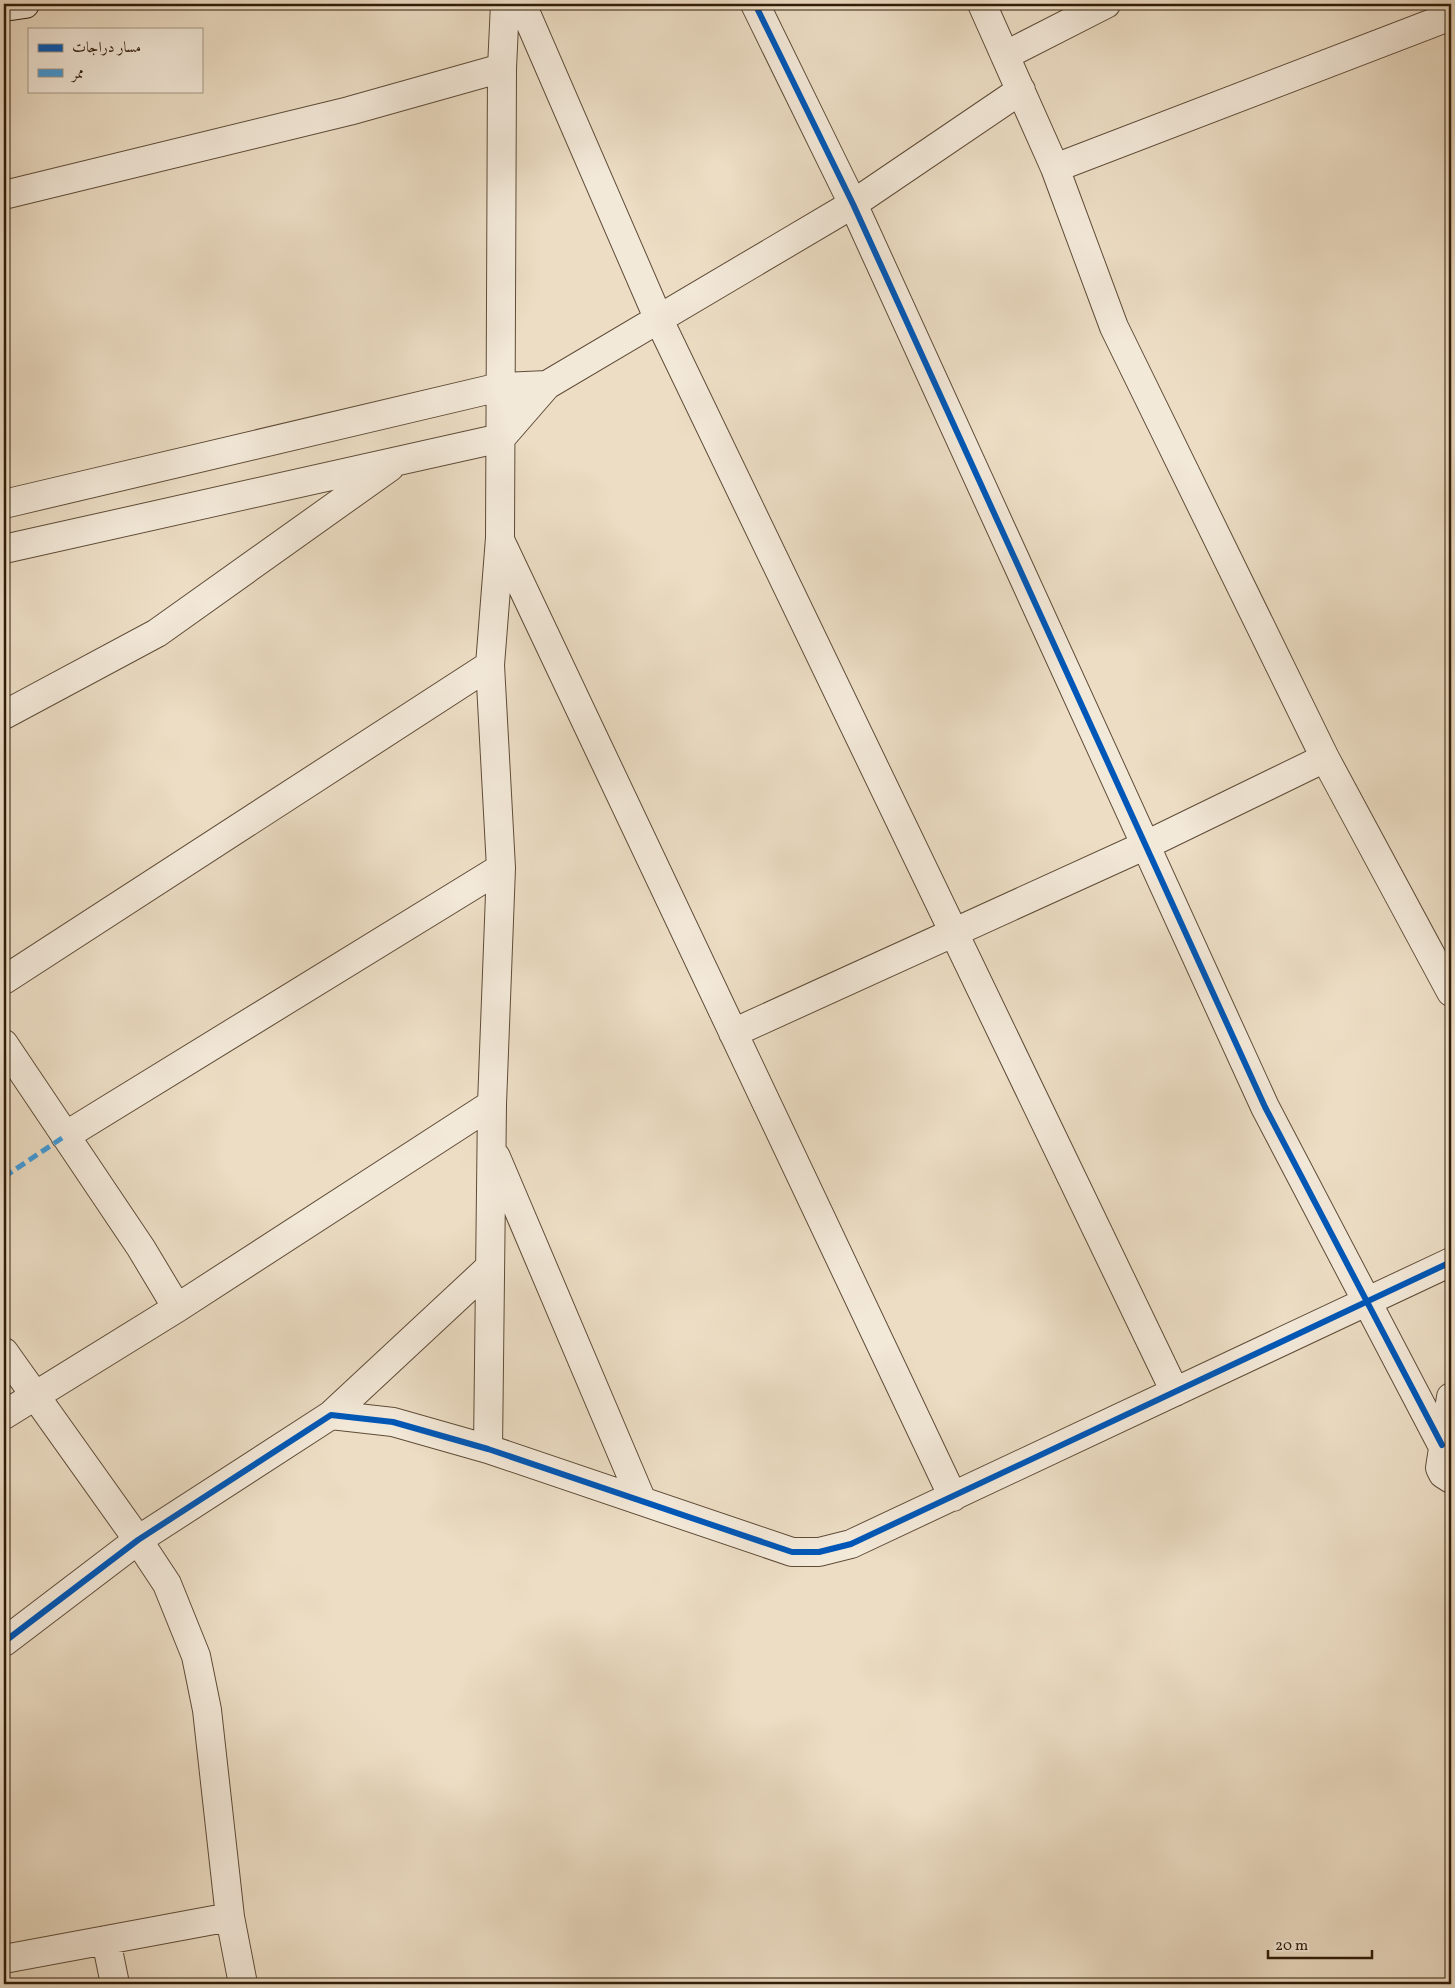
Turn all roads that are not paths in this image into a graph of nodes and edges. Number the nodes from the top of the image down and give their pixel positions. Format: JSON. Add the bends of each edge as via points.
{"nodes":[{"id":1,"x":25,"y":4,"type":"edge"},
{"id":2,"x":505,"y":4,"type":"edge"},
{"id":3,"x":522,"y":4,"type":"edge"},
{"id":4,"x":754,"y":4,"type":"edge"},
{"id":5,"x":982,"y":4,"type":"edge"},
{"id":6,"x":1106,"y":4,"type":"edge"},
{"id":7,"x":4,"y":7,"type":"edge"},
{"id":8,"x":1451,"y":16,"type":"edge"},
{"id":9,"x":1006,"y":55,"type":"junction"},
{"id":10,"x":502,"y":68,"type":"junction"},
{"id":11,"x":1021,"y":90,"type":"junction"},
{"id":12,"x":1055,"y":168,"type":"junction"},
{"id":13,"x":4,"y":195,"type":"edge"},
{"id":14,"x":853,"y":204,"type":"junction"},
{"id":15,"x":658,"y":320,"type":"junction"},
{"id":16,"x":547,"y":385,"type":"junction"},
{"id":17,"x":500,"y":387,"type":"junction"},
{"id":18,"x":501,"y":438,"type":"junction"},
{"id":19,"x":400,"y":461,"type":"junction"},
{"id":20,"x":4,"y":503,"type":"edge"},
{"id":21,"x":500,"y":538,"type":"junction"},
{"id":22,"x":8,"y":548,"type":"edge"},
{"id":23,"x":490,"y":665,"type":"junction"},
{"id":24,"x":4,"y":715,"type":"edge"},
{"id":25,"x":1325,"y":758,"type":"junction"},
{"id":26,"x":1146,"y":845,"type":"junction"},
{"id":27,"x":500,"y":868,"type":"junction"},
{"id":28,"x":954,"y":931,"type":"junction"},
{"id":29,"x":4,"y":980,"type":"edge"},
{"id":30,"x":1451,"y":992,"type":"edge"},
{"id":31,"x":734,"y":1033,"type":"junction"},
{"id":32,"x":4,"y":1044,"type":"edge"},
{"id":33,"x":492,"y":1104,"type":"junction"},
{"id":34,"x":65,"y":1136,"type":"junction"},
{"id":35,"x":492,"y":1146,"type":"junction"},
{"id":36,"x":1451,"y":1262,"type":"edge"},
{"id":37,"x":490,"y":1267,"type":"junction"},
{"id":38,"x":1366,"y":1302,"type":"junction"},
{"id":39,"x":178,"y":1308,"type":"junction"},
{"id":40,"x":4,"y":1352,"type":"edge"},
{"id":41,"x":1175,"y":1392,"type":"junction"},
{"id":42,"x":35,"y":1396,"type":"junction"},
{"id":43,"x":1451,"y":1398,"type":"edge"},
{"id":44,"x":4,"y":1415,"type":"edge"},
{"id":45,"x":332,"y":1415,"type":"junction"},
{"id":46,"x":1442,"y":1445,"type":"junction"},
{"id":47,"x":488,"y":1448,"type":"junction"},
{"id":48,"x":1451,"y":1479,"type":"edge"},
{"id":49,"x":953,"y":1496,"type":"junction"},
{"id":50,"x":642,"y":1501,"type":"junction"},
{"id":51,"x":138,"y":1540,"type":"junction"},
{"id":52,"x":4,"y":1642,"type":"edge"},
{"id":53,"x":230,"y":1917,"type":"junction"},
{"id":54,"x":106,"y":1940,"type":"junction"},
{"id":55,"x":4,"y":1959,"type":"edge"},
{"id":56,"x":114,"y":1984,"type":"edge"},
{"id":57,"x":243,"y":1984,"type":"edge"}],
"edges":[{"from":1,"to":7,"type":"street"},
{"from":2,"to":10,"type":"street"},
{"from":3,"to":15,"type":"street"},
{"from":4,"to":14,"type":"street"},
{"from":5,"to":9,"type":"street"},
{"from":6,"to":9,"type":"street"},
{"from":8,"to":12,"type":"street"},
{"from":9,"to":11,"type":"street"},
{"from":10,"to":13,"type":"street","via":[[349,111]]},
{"from":10,"to":17,"type":"street"},
{"from":11,"to":12,"type":"street"},
{"from":11,"to":14,"type":"street"},
{"from":12,"to":25,"type":"street","via":[[1114,327]]},
{"from":14,"to":15,"type":"street"},
{"from":14,"to":26,"type":"street"},
{"from":15,"to":16,"type":"street"},
{"from":15,"to":28,"type":"street"},
{"from":16,"to":17,"type":"street"},
{"from":16,"to":18,"type":"street"},
{"from":17,"to":18,"type":"street"},
{"from":17,"to":20,"type":"street"},
{"from":18,"to":19,"type":"street"},
{"from":18,"to":21,"type":"street"},
{"from":19,"to":22,"type":"street"},
{"from":19,"to":24,"type":"street","via":[[157,633]]},
{"from":20,"to":22,"type":"street"},
{"from":21,"to":23,"type":"street"},
{"from":21,"to":31,"type":"street"},
{"from":23,"to":27,"type":"street"},
{"from":23,"to":29,"type":"street"},
{"from":25,"to":26,"type":"street"},
{"from":25,"to":30,"type":"street"},
{"from":26,"to":28,"type":"street"},
{"from":26,"to":38,"type":"street","via":[[1265,1107]]},
{"from":27,"to":33,"type":"street"},
{"from":27,"to":34,"type":"street"},
{"from":28,"to":31,"type":"street"},
{"from":28,"to":41,"type":"street"},
{"from":31,"to":49,"type":"street"},
{"from":32,"to":34,"type":"street"},
{"from":33,"to":35,"type":"street"},
{"from":33,"to":39,"type":"street"},
{"from":34,"to":39,"type":"street"},
{"from":35,"to":37,"type":"street"},
{"from":35,"to":50,"type":"street"},
{"from":36,"to":38,"type":"street"},
{"from":37,"to":45,"type":"street"},
{"from":37,"to":47,"type":"street"},
{"from":38,"to":41,"type":"street"},
{"from":38,"to":46,"type":"street"},
{"from":39,"to":42,"type":"street"},
{"from":40,"to":42,"type":"street"},
{"from":41,"to":49,"type":"street"},
{"from":42,"to":44,"type":"street"},
{"from":42,"to":51,"type":"street"},
{"from":43,"to":46,"type":"street"},
{"from":45,"to":47,"type":"street","via":[[393,1422]]},
{"from":45,"to":51,"type":"street"},
{"from":46,"to":48,"type":"street","via":[[1440,1468]]},
{"from":47,"to":50,"type":"street"},
{"from":49,"to":50,"type":"street","via":[[851,1544],[819,1552],[792,1552]]},
{"from":51,"to":52,"type":"street"},
{"from":51,"to":53,"type":"street","via":[[167,1584],[196,1656],[207,1710]]},
{"from":53,"to":54,"type":"street"},
{"from":53,"to":57,"type":"street"},
{"from":54,"to":55,"type":"street"},
{"from":54,"to":56,"type":"street"}]}
